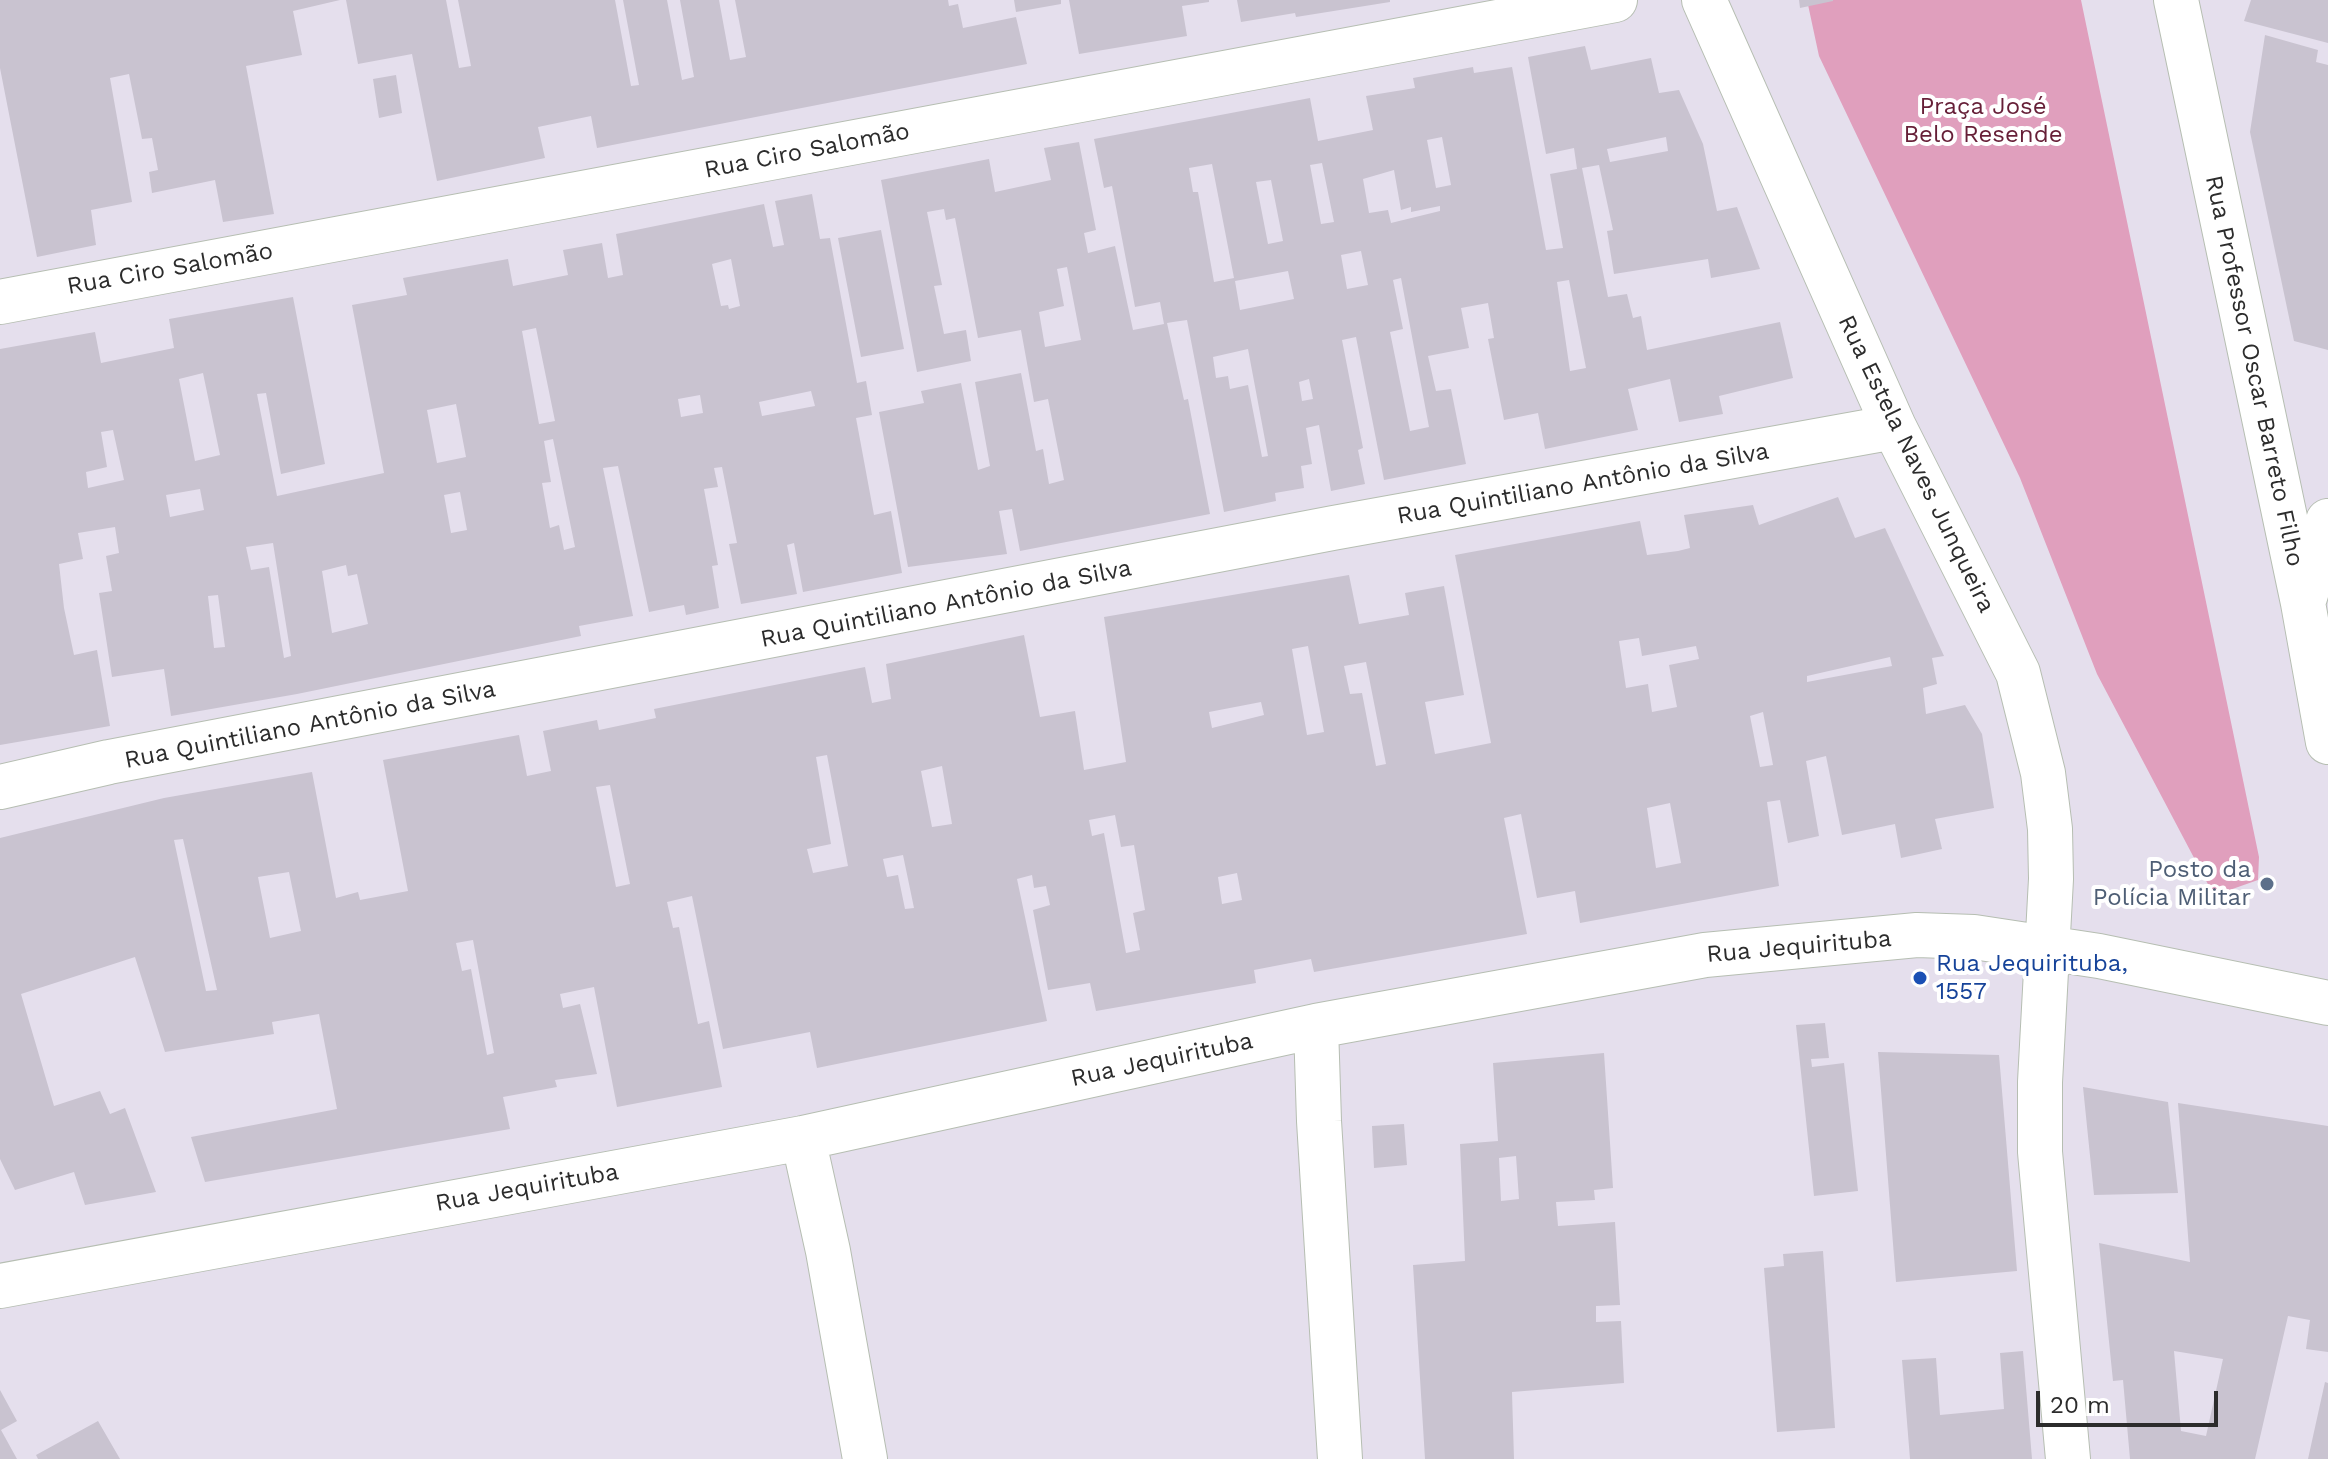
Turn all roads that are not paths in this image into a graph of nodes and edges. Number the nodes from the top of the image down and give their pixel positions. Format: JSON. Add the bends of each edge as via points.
{"nodes":[{"id":1,"x":1615,"y":0,"type":"edge"},
{"id":2,"x":1704,"y":0,"type":"edge"},
{"id":3,"x":2176,"y":0,"type":"edge"},
{"id":4,"x":0,"y":302,"type":"edge"},
{"id":5,"x":1894,"y":427,"type":"junction"},
{"id":6,"x":2328,"y":521,"type":"edge"},
{"id":7,"x":2303,"y":603,"type":"junction"},
{"id":8,"x":2328,"y":742,"type":"edge"},
{"id":9,"x":0,"y":787,"type":"edge"},
{"id":10,"x":2048,"y":948,"type":"junction"},
{"id":11,"x":2328,"y":1003,"type":"edge"},
{"id":12,"x":1316,"y":1026,"type":"junction"},
{"id":13,"x":803,"y":1138,"type":"junction"},
{"id":14,"x":0,"y":1286,"type":"edge"},
{"id":15,"x":865,"y":1459,"type":"edge"},
{"id":16,"x":1340,"y":1459,"type":"edge"},
{"id":17,"x":2068,"y":1459,"type":"edge"}],
"edges":[{"from":1,"to":4,"type":"street","name":"Rua Ciro Salomão"},
{"from":2,"to":5,"type":"street","name":"Rua Estela Naves Junqueira"},
{"from":3,"to":7,"type":"street","name":"Rua Professor Oscar Barreto Filho"},
{"from":5,"to":9,"type":"street","name":"Rua Quintiliano Antônio da Silva","via":[[1333,528]]},
{"from":5,"to":10,"type":"street","name":"Rua Estela Naves Junqueira","via":[[2018,673],[2043,773],[2050,829]]},
{"from":6,"to":7,"type":"street"},
{"from":7,"to":8,"type":"street","name":"Rua Professor Oscar Barreto Filho"},
{"from":10,"to":11,"type":"street","name":"Rua Jequirituba"},
{"from":10,"to":12,"type":"street","name":"Rua Jequirituba","via":[[1917,935],[1705,955]]},
{"from":10,"to":17,"type":"street","name":"Rua Estela Naves Junqueira","via":[[2040,1152]]},
{"from":12,"to":13,"type":"street","name":"Rua Jequirituba"},
{"from":12,"to":16,"type":"street"},
{"from":13,"to":14,"type":"street","name":"Rua Jequirituba"},
{"from":13,"to":15,"type":"street"}]}
